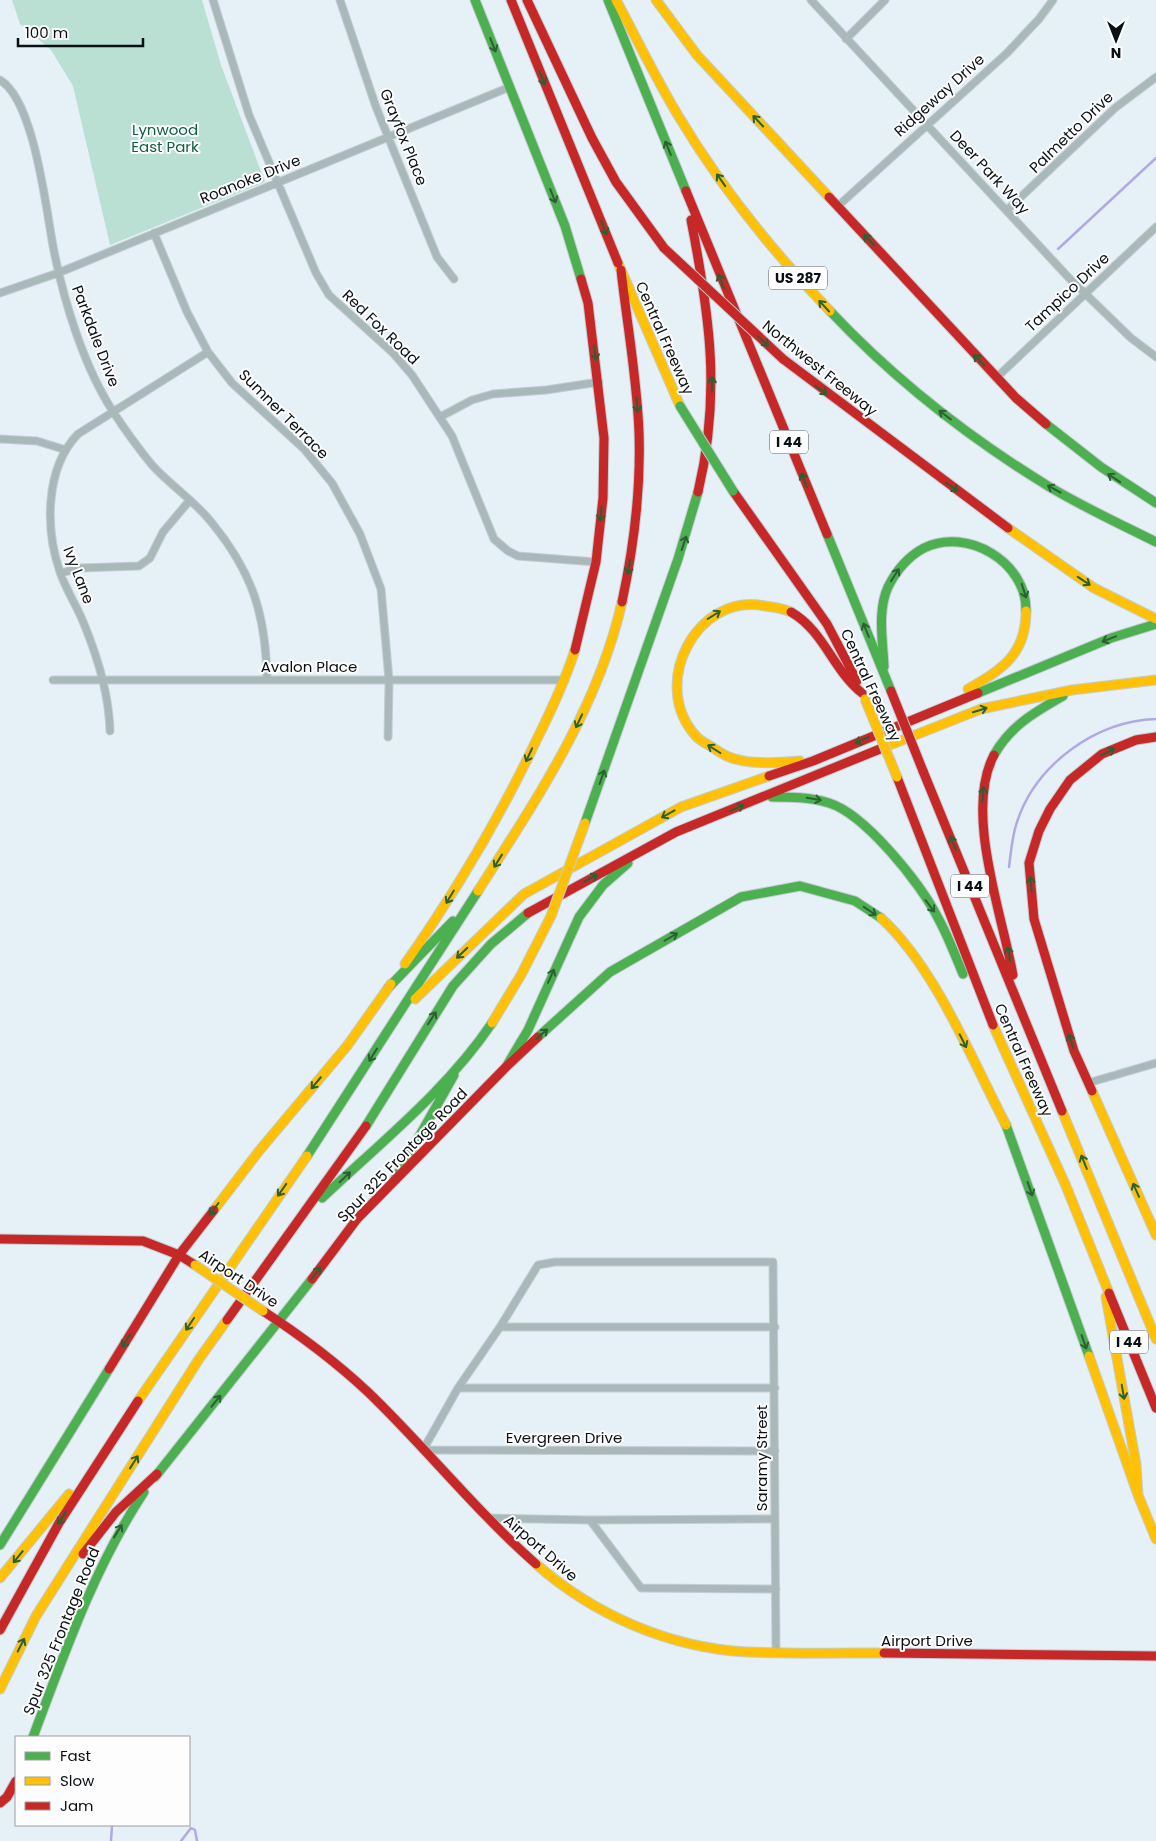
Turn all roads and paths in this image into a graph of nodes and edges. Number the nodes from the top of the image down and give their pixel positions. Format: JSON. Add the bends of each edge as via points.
{"nodes":[{"id":1,"x":213,"y":0,"type":"edge"},
{"id":2,"x":340,"y":0,"type":"edge"},
{"id":3,"x":475,"y":0,"type":"edge"},
{"id":4,"x":511,"y":0,"type":"edge"},
{"id":5,"x":527,"y":0,"type":"edge"},
{"id":6,"x":608,"y":0,"type":"edge"},
{"id":7,"x":616,"y":0,"type":"edge"},
{"id":8,"x":656,"y":0,"type":"edge"},
{"id":9,"x":811,"y":0,"type":"edge"},
{"id":10,"x":885,"y":0,"type":"edge"},
{"id":11,"x":1053,"y":0,"type":"edge"},
{"id":12,"x":846,"y":39,"type":"junction"},
{"id":13,"x":1156,"y":77,"type":"edge"},
{"id":14,"x":0,"y":80,"type":"edge"},
{"id":15,"x":510,"y":87,"type":"junction"},
{"id":16,"x":927,"y":125,"type":"junction"},
{"id":17,"x":388,"y":137,"type":"junction"},
{"id":18,"x":278,"y":182,"type":"junction"},
{"id":19,"x":686,"y":193,"type":"junction"},
{"id":20,"x":838,"y":206,"type":"junction"},
{"id":21,"x":1007,"y":210,"type":"junction"},
{"id":22,"x":1156,"y":227,"type":"edge"},
{"id":23,"x":154,"y":234,"type":"junction"},
{"id":24,"x":621,"y":270,"type":"junction"},
{"id":25,"x":58,"y":273,"type":"junction"},
{"id":26,"x":454,"y":279,"type":"dead end"},
{"id":27,"x":0,"y":293,"type":"edge"},
{"id":28,"x":1085,"y":295,"type":"junction"},
{"id":29,"x":208,"y":352,"type":"junction"},
{"id":30,"x":1156,"y":357,"type":"edge"},
{"id":31,"x":996,"y":378,"type":"junction"},
{"id":32,"x":599,"y":382,"type":"junction"},
{"id":33,"x":113,"y":412,"type":"junction"},
{"id":34,"x":440,"y":416,"type":"junction"},
{"id":35,"x":0,"y":438,"type":"edge"},
{"id":36,"x":66,"y":450,"type":"junction"},
{"id":37,"x":190,"y":500,"type":"junction"},
{"id":38,"x":1156,"y":503,"type":"edge"},
{"id":39,"x":1096,"y":513,"type":"junction"},
{"id":40,"x":1156,"y":536,"type":"edge"},
{"id":41,"x":1156,"y":542,"type":"edge"},
{"id":42,"x":596,"y":562,"type":"junction"},
{"id":43,"x":60,"y":573,"type":"junction"},
{"id":44,"x":1156,"y":619,"type":"edge"},
{"id":45,"x":1156,"y":624,"type":"edge"},
{"id":46,"x":884,"y":674,"type":"junction"},
{"id":47,"x":54,"y":680,"type":"dead end"},
{"id":48,"x":103,"y":680,"type":"junction"},
{"id":49,"x":267,"y":680,"type":"junction"},
{"id":50,"x":389,"y":680,"type":"junction"},
{"id":51,"x":565,"y":680,"type":"junction"},
{"id":52,"x":1156,"y":680,"type":"edge"},
{"id":53,"x":1072,"y":690,"type":"junction"},
{"id":54,"x":864,"y":696,"type":"junction"},
{"id":55,"x":939,"y":708,"type":"junction"},
{"id":56,"x":110,"y":732,"type":"dead end"},
{"id":57,"x":388,"y":737,"type":"dead end"},
{"id":58,"x":1156,"y":737,"type":"edge"},
{"id":59,"x":812,"y":761,"type":"junction"},
{"id":60,"x":765,"y":797,"type":"junction"},
{"id":61,"x":648,"y":846,"type":"junction"},
{"id":62,"x":475,"y":897,"type":"junction"},
{"id":63,"x":388,"y":988,"type":"junction"},
{"id":64,"x":981,"y":999,"type":"junction"},
{"id":65,"x":1018,"y":1002,"type":"junction"},
{"id":66,"x":399,"y":1014,"type":"junction"},
{"id":67,"x":1156,"y":1063,"type":"edge"},
{"id":68,"x":460,"y":1064,"type":"junction"},
{"id":69,"x":506,"y":1067,"type":"junction"},
{"id":70,"x":1088,"y":1083,"type":"junction"},
{"id":71,"x":394,"y":1181,"type":"junction"},
{"id":72,"x":297,"y":1223,"type":"junction"},
{"id":73,"x":1156,"y":1234,"type":"edge"},
{"id":74,"x":0,"y":1239,"type":"edge"},
{"id":75,"x":179,"y":1255,"type":"junction"},
{"id":76,"x":1129,"y":1272,"type":"junction"},
{"id":77,"x":1103,"y":1275,"type":"junction"},
{"id":78,"x":280,"y":1322,"type":"junction"},
{"id":79,"x":1156,"y":1322,"type":"edge"},
{"id":80,"x":500,"y":1327,"type":"junction"},
{"id":81,"x":775,"y":1327,"type":"junction"},
{"id":82,"x":1156,"y":1339,"type":"edge"},
{"id":83,"x":458,"y":1388,"type":"junction"},
{"id":84,"x":775,"y":1388,"type":"junction"},
{"id":85,"x":1156,"y":1408,"type":"edge"},
{"id":86,"x":424,"y":1450,"type":"junction"},
{"id":87,"x":775,"y":1451,"type":"junction"},
{"id":88,"x":104,"y":1452,"type":"junction"},
{"id":89,"x":157,"y":1474,"type":"junction"},
{"id":90,"x":1138,"y":1495,"type":"junction"},
{"id":91,"x":487,"y":1518,"type":"junction"},
{"id":92,"x":775,"y":1519,"type":"junction"},
{"id":93,"x":590,"y":1520,"type":"junction"},
{"id":94,"x":1156,"y":1539,"type":"edge"},
{"id":95,"x":0,"y":1545,"type":"edge"},
{"id":96,"x":0,"y":1578,"type":"edge"},
{"id":97,"x":776,"y":1589,"type":"junction"},
{"id":98,"x":36,"y":1616,"type":"junction"},
{"id":99,"x":0,"y":1630,"type":"edge"},
{"id":100,"x":776,"y":1653,"type":"junction"},
{"id":101,"x":1156,"y":1656,"type":"edge"},
{"id":102,"x":0,"y":1689,"type":"edge"},
{"id":103,"x":33,"y":1736,"type":"edge"},
{"id":104,"x":15,"y":1782,"type":"edge"},
{"id":105,"x":0,"y":1803,"type":"edge"}],
"edges":[{"from":1,"to":18,"type":"street","name":"Red Fox Road","via":[[249,115]]},
{"from":2,"to":17,"type":"street","name":"Grayfox Place"},
{"from":3,"to":15,"type":"main road","one_way":true},
{"from":4,"to":24,"type":"main road","name":"Central Freeway","number":"I 44","one_way":true},
{"from":5,"to":44,"type":"main road","name":"Northwest Freeway","one_way":true,"bridge":true,"via":[[571,97],[611,173],[664,248],[817,387],[1040,552],[1125,605]]},
{"from":19,"to":6,"type":"main road","name":"Central Freeway","number":"I 44","one_way":true},
{"from":39,"to":7,"type":"main road","number":"US 287","one_way":true,"via":[[983,444],[920,396],[837,319],[786,264],[724,185],[689,133]]},
{"from":20,"to":8,"type":"main road","one_way":true,"via":[[697,55]]},
{"from":9,"to":12,"type":"street","name":"Deer Park Way"},
{"from":10,"to":12,"type":"street"},
{"from":11,"to":16,"type":"street","name":"Ridgeway Drive","via":[[1018,42]]},
{"from":12,"to":16,"type":"street","name":"Deer Park Way"},
{"from":13,"to":21,"type":"street","name":"Palmetto Drive","via":[[1115,108]]},
{"from":14,"to":25,"type":"street","name":"Parkdale Drive","via":[[13,92],[24,113],[37,160]]},
{"from":15,"to":17,"type":"street","name":"Roanoke Drive"},
{"from":15,"to":32,"type":"main road","one_way":true,"via":[[565,226],[588,303]]},
{"from":16,"to":20,"type":"street","name":"Ridgeway Drive"},
{"from":16,"to":21,"type":"street","name":"Deer Park Way"},
{"from":17,"to":18,"type":"street","name":"Roanoke Drive"},
{"from":17,"to":26,"type":"street","name":"Grayfox Place","via":[[438,257]]},
{"from":18,"to":23,"type":"street","name":"Roanoke Drive"},
{"from":18,"to":34,"type":"street","name":"Red Fox Road","via":[[328,295],[393,353]]},
{"from":46,"to":19,"type":"main road","name":"Central Freeway","number":"I 44","one_way":true},
{"from":68,"to":19,"type":"main road","one_way":true,"bridge":true,"via":[[526,970],[550,916],[692,518],[708,440],[712,342]]},
{"from":31,"to":20,"type":"main road","one_way":true},
{"from":21,"to":28,"type":"street","name":"Deer Park Way"},
{"from":22,"to":28,"type":"street","name":"Tampico Drive"},
{"from":23,"to":25,"type":"street","name":"Roanoke Drive"},
{"from":23,"to":29,"type":"street","name":"Sumner Terrace"},
{"from":24,"to":54,"type":"main road","name":"Central Freeway","number":"I 44","bridge":true,"via":[[680,406],[733,491],[827,624]]},
{"from":24,"to":62,"type":"main road","one_way":true,"via":[[639,430],[639,477],[630,564],[620,612],[604,663],[580,720],[551,776]]},
{"from":25,"to":27,"type":"street","name":"Roanoke Drive"},
{"from":25,"to":33,"type":"street","name":"Parkdale Drive","via":[[81,343]]},
{"from":28,"to":30,"type":"street","name":"Deer Park Way"},
{"from":28,"to":31,"type":"street","name":"Tampico Drive"},
{"from":29,"to":33,"type":"street","name":"Ivy Lane"},
{"from":29,"to":50,"type":"street","name":"Sumner Terrace","via":[[232,383],[304,449],[332,483],[360,534],[381,589]]},
{"from":38,"to":31,"type":"main road","one_way":true,"via":[[1114,478],[1069,444]]},
{"from":32,"to":34,"type":"street","via":[[493,394],[472,400]]},
{"from":32,"to":42,"type":"main road","one_way":true,"via":[[604,438],[603,498]]},
{"from":33,"to":36,"type":"street","name":"Ivy Lane","via":[[78,434]]},
{"from":33,"to":37,"type":"street","name":"Parkdale Drive","via":[[153,465]]},
{"from":34,"to":42,"type":"street","name":"Red Fox Road","via":[[499,545],[518,556]]},
{"from":35,"to":36,"type":"street","via":[[37,441]]},
{"from":36,"to":43,"type":"street","name":"Ivy Lane","via":[[56,475],[50,516]]},
{"from":37,"to":43,"type":"street","via":[[163,532],[150,558],[139,566],[80,568]]},
{"from":37,"to":49,"type":"street","name":"Parkdale Drive","via":[[212,522],[242,568],[260,610],[266,643]]},
{"from":39,"to":40,"type":"main road"},
{"from":39,"to":41,"type":"main road","number":"US 287"},
{"from":42,"to":51,"type":"main road","via":[[579,637]]},
{"from":43,"to":48,"type":"street","name":"Ivy Lane","via":[[84,624]]},
{"from":45,"to":55,"type":"main road","one_way":true,"via":[[1111,638]]},
{"from":46,"to":55,"type":"main road","one_way":true,"via":[[882,614],[892,580],[903,564],[923,549],[949,542],[967,542],[994,552],[1018,576],[1024,590],[1028,613],[1024,635],[1011,659],[996,673],[947,699]]},
{"from":65,"to":46,"type":"main road","name":"Central Freeway","number":"I 44","one_way":true,"bridge":true},
{"from":47,"to":48,"type":"street","name":"Avalon Place"},
{"from":48,"to":49,"type":"street","name":"Avalon Place"},
{"from":48,"to":56,"type":"street","name":"Ivy Lane"},
{"from":49,"to":50,"type":"street","name":"Avalon Place"},
{"from":50,"to":51,"type":"street","name":"Avalon Place"},
{"from":50,"to":57,"type":"street","name":"Sumner Terrace"},
{"from":51,"to":63,"type":"main road","one_way":true,"via":[[511,794],[440,914]]},
{"from":52,"to":53,"type":"main road"},
{"from":60,"to":53,"type":"main road","one_way":true,"via":[[981,709]]},
{"from":65,"to":53,"type":"main road","one_way":true,"via":[[985,839],[983,787],[994,754],[1007,735],[1026,718]]},
{"from":59,"to":54,"type":"main road","one_way":true,"via":[[742,761],[725,756],[697,736],[686,722],[676,690],[678,664],[691,635],[709,617],[734,605],[761,604],[788,610],[819,635],[852,687]]},
{"from":54,"to":64,"type":"main road","name":"Central Freeway","number":"I 44","bridge":true},
{"from":55,"to":59,"type":"main road","one_way":true},
{"from":70,"to":58,"type":"main road","one_way":true,"via":[[1074,1051],[1034,919],[1029,863],[1046,816],[1070,780],[1102,754],[1136,740]]},
{"from":59,"to":66,"type":"main road","one_way":true,"via":[[681,807],[524,894]]},
{"from":61,"to":60,"type":"main road","one_way":true},
{"from":60,"to":64,"type":"main road","one_way":true,"via":[[802,797],[830,803],[854,816],[870,830],[938,917],[966,979]]},
{"from":69,"to":61,"type":"main road","one_way":true,"via":[[528,1030],[580,917],[603,885]]},
{"from":72,"to":61,"type":"main road","one_way":true,"via":[[355,1144],[453,986],[491,944],[530,912]]},
{"from":62,"to":63,"type":"main road"},
{"from":62,"to":66,"type":"main road"},
{"from":63,"to":75,"type":"main road","one_way":true,"via":[[347,1046],[259,1151]]},
{"from":64,"to":77,"type":"main road","name":"Central Freeway","number":"I 44"},
{"from":76,"to":65,"type":"main road","name":"Central Freeway","number":"I 44","one_way":true},
{"from":66,"to":88,"type":"main road","one_way":true,"via":[[319,1139]]},
{"from":67,"to":70,"type":"street"},
{"from":68,"to":71,"type":"main road"},
{"from":72,"to":68,"type":"main road","one_way":true},
{"from":69,"to":71,"type":"main road","name":"Spur 325 Frontage Road"},
{"from":69,"to":90,"type":"main road","name":"Spur 325 Frontage Road","one_way":true,"via":[[610,972],[741,898],[800,886],[855,901],[882,919],[907,945],[943,1002],[1010,1132]]},
{"from":73,"to":70,"type":"main road","one_way":true},
{"from":78,"to":71,"type":"main road","name":"Spur 325 Frontage Road","one_way":true,"via":[[357,1219]]},
{"from":98,"to":72,"type":"main road","one_way":true,"via":[[199,1359]]},
{"from":74,"to":75,"type":"main road","name":"Airport Drive","via":[[143,1241]]},
{"from":75,"to":78,"type":"main road","name":"Airport Drive","bridge":true},
{"from":75,"to":95,"type":"main road","one_way":true},
{"from":76,"to":79,"type":"main road"},
{"from":76,"to":82,"type":"main road","name":"Central Freeway","number":"I 44"},
{"from":77,"to":85,"type":"main road","name":"Central Freeway","number":"I 44"},
{"from":77,"to":90,"type":"main road","one_way":true,"via":[[1136,1464]]},
{"from":78,"to":86,"type":"main road","name":"Airport Drive","via":[[318,1348],[368,1392]]},
{"from":89,"to":78,"type":"main road","name":"Spur 325 Frontage Road","one_way":true},
{"from":80,"to":81,"type":"street"},
{"from":80,"to":81,"type":"street","name":"Saramy Street","via":[[538,1266],[555,1262],[773,1262]]},
{"from":80,"to":83,"type":"street"},
{"from":81,"to":84,"type":"street","name":"Saramy Street"},
{"from":83,"to":84,"type":"street"},
{"from":83,"to":86,"type":"street"},
{"from":84,"to":87,"type":"street","name":"Saramy Street"},
{"from":86,"to":87,"type":"street","name":"Evergreen Drive"},
{"from":86,"to":91,"type":"main road","name":"Airport Drive"},
{"from":87,"to":92,"type":"street","name":"Saramy Street"},
{"from":88,"to":96,"type":"main road","one_way":true},
{"from":88,"to":99,"type":"main road","one_way":true,"via":[[59,1523]]},
{"from":89,"to":98,"type":"main road","via":[[116,1512]]},
{"from":103,"to":89,"type":"main road","name":"Spur 325 Frontage Road","one_way":true,"via":[[101,1562]]},
{"from":90,"to":94,"type":"main road"},
{"from":91,"to":93,"type":"street"},
{"from":91,"to":100,"type":"main road","name":"Airport Drive","via":[[573,1594],[624,1621],[652,1633],[712,1648]]},
{"from":92,"to":93,"type":"street"},
{"from":92,"to":97,"type":"street","name":"Saramy Street"},
{"from":93,"to":97,"type":"street","via":[[641,1588]]},
{"from":97,"to":100,"type":"street","name":"Saramy Street"},
{"from":102,"to":98,"type":"main road","one_way":true},
{"from":100,"to":101,"type":"main road","name":"Airport Drive"},
{"from":104,"to":105,"type":"main road"}]}
